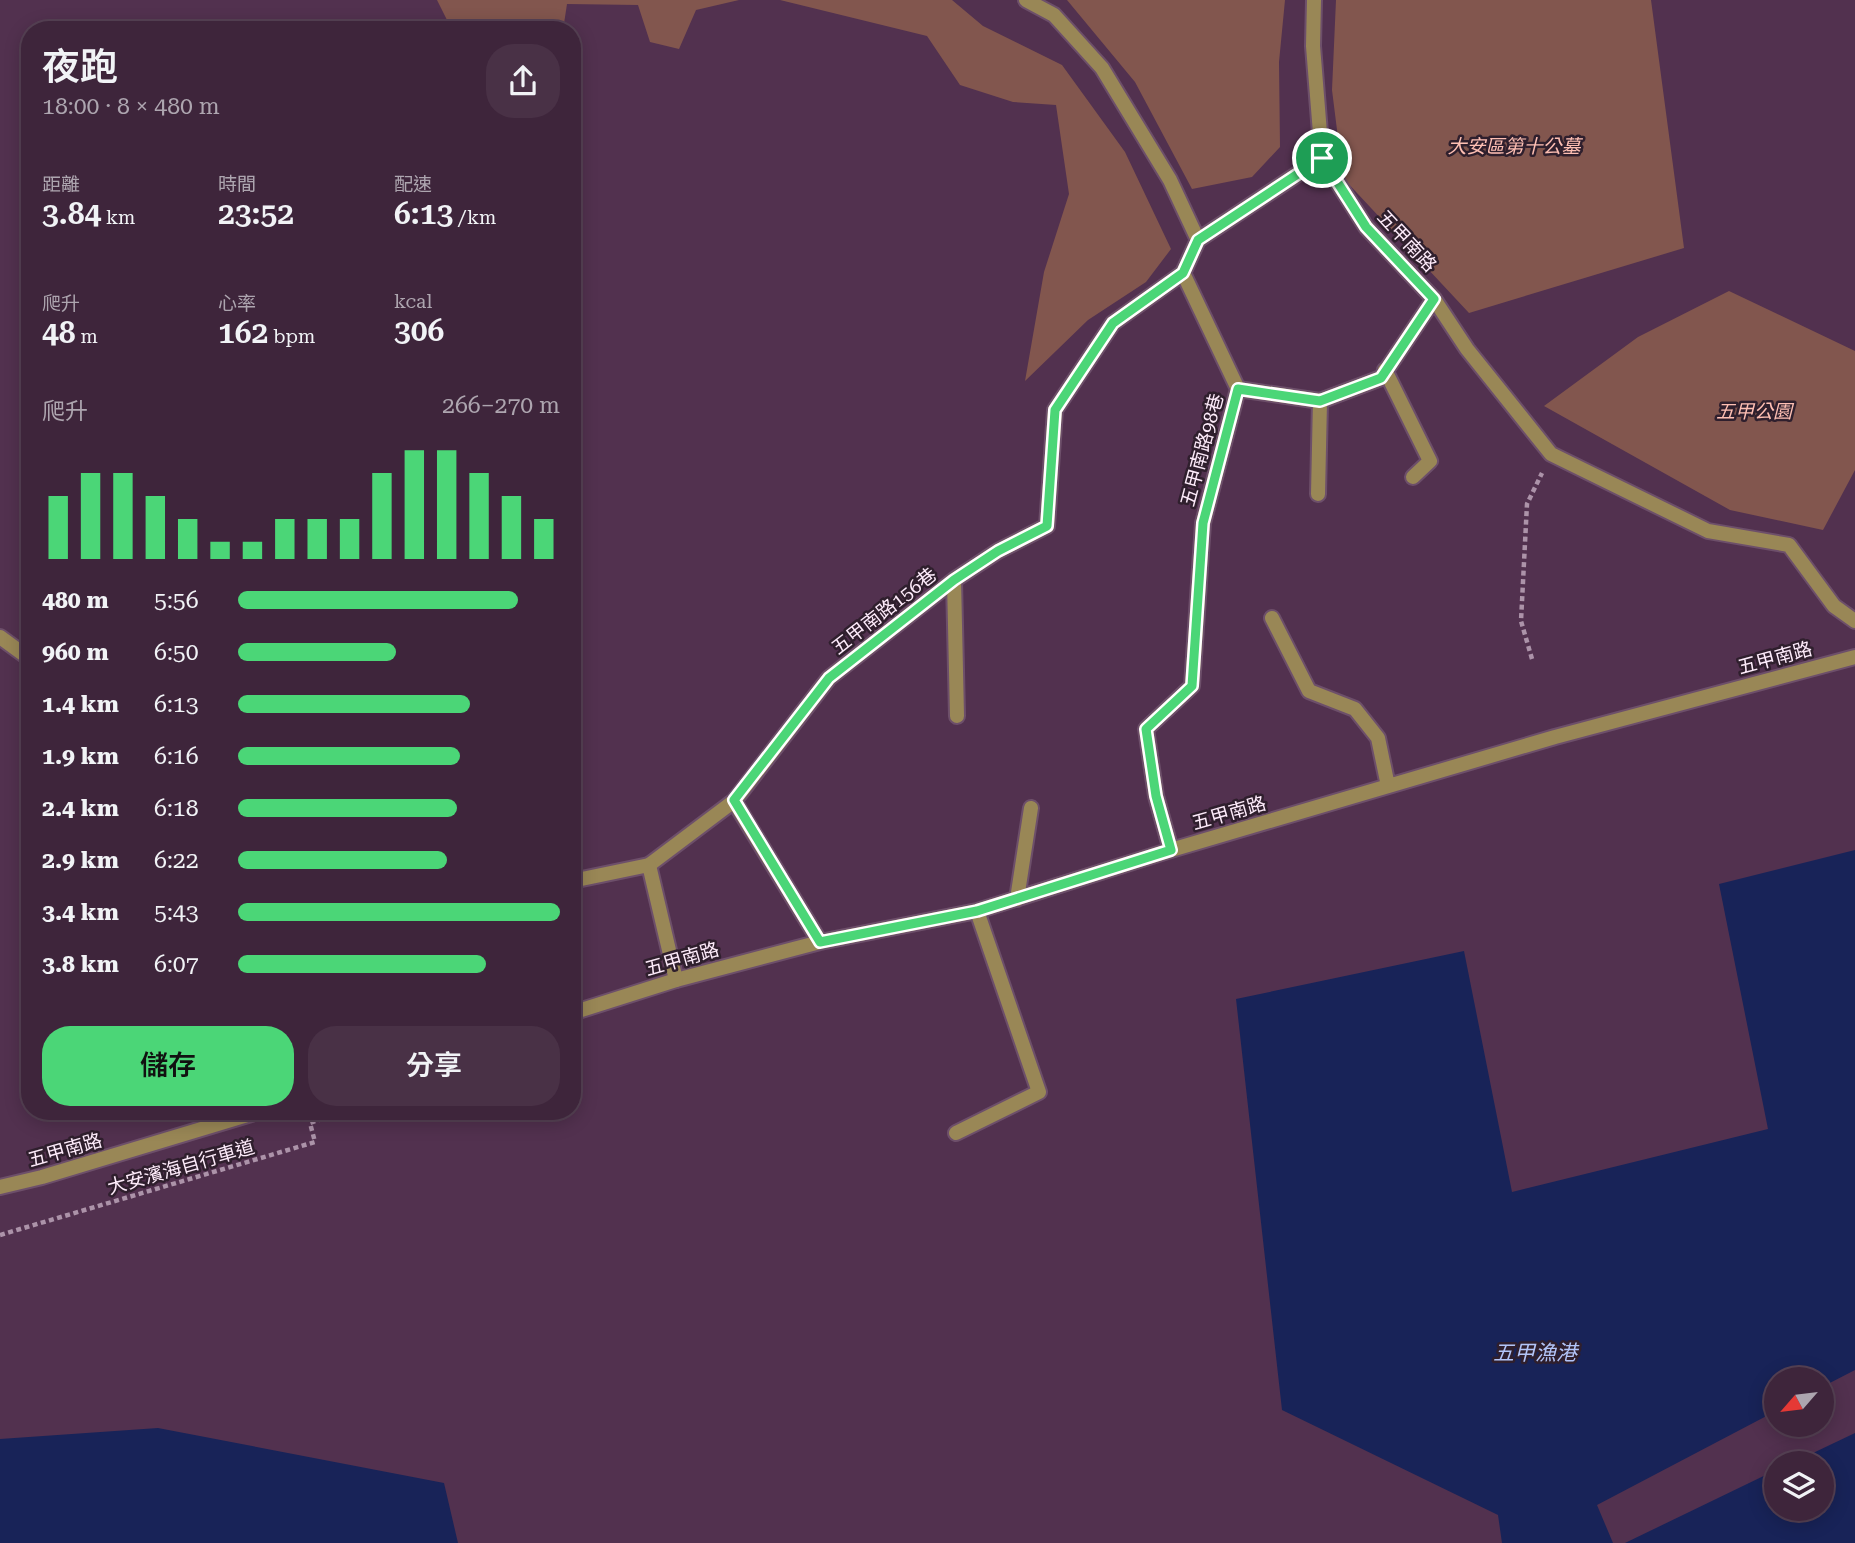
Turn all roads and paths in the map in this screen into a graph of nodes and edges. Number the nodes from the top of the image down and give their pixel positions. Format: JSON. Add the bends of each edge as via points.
{"nodes":[{"id":1,"x":1026,"y":0,"type":"edge"},
{"id":2,"x":1314,"y":0,"type":"edge"},
{"id":3,"x":1322,"y":158,"type":"junction"},
{"id":4,"x":1198,"y":240,"type":"junction"},
{"id":5,"x":1183,"y":273,"type":"junction"},
{"id":6,"x":1434,"y":299,"type":"junction"},
{"id":7,"x":1385,"y":370,"type":"junction"},
{"id":8,"x":1238,"y":389,"type":"junction"},
{"id":9,"x":1320,"y":401,"type":"junction"},
{"id":10,"x":1551,"y":454,"type":"junction"},
{"id":11,"x":1413,"y":477,"type":"dead end"},
{"id":12,"x":1318,"y":494,"type":"dead end"},
{"id":13,"x":954,"y":580,"type":"junction"},
{"id":14,"x":1272,"y":618,"type":"dead end"},
{"id":15,"x":1855,"y":621,"type":"edge"},
{"id":16,"x":0,"y":637,"type":"edge"},
{"id":17,"x":21,"y":652,"type":"edge"},
{"id":18,"x":1855,"y":657,"type":"edge"},
{"id":19,"x":1532,"y":659,"type":"dead end"},
{"id":20,"x":957,"y":716,"type":"dead end"},
{"id":21,"x":1388,"y":786,"type":"junction"},
{"id":22,"x":734,"y":800,"type":"junction"},
{"id":23,"x":1031,"y":808,"type":"dead end"},
{"id":24,"x":1171,"y":850,"type":"junction"},
{"id":25,"x":649,"y":865,"type":"junction"},
{"id":26,"x":581,"y":879,"type":"edge"},
{"id":27,"x":1017,"y":899,"type":"junction"},
{"id":28,"x":977,"y":911,"type":"junction"},
{"id":29,"x":820,"y":942,"type":"junction"},
{"id":30,"x":676,"y":980,"type":"junction"},
{"id":31,"x":581,"y":1010,"type":"edge"},
{"id":32,"x":231,"y":1120,"type":"edge"},
{"id":33,"x":319,"y":1120,"type":"edge"},
{"id":34,"x":956,"y":1133,"type":"dead end"},
{"id":35,"x":0,"y":1187,"type":"edge"},
{"id":36,"x":0,"y":1235,"type":"edge"}],
"edges":[{"from":1,"to":4,"type":"street","via":[[1054,15],[1102,68],[1170,180]]},
{"from":2,"to":3,"type":"street","name":"五甲南路"},
{"from":3,"to":4,"type":"street"},
{"from":3,"to":6,"type":"street","name":"五甲南路","via":[[1366,227]]},
{"from":4,"to":5,"type":"street"},
{"from":5,"to":8,"type":"street","name":"五甲南路98巷"},
{"from":5,"to":13,"type":"street","name":"五甲南路156巷","via":[[1113,323],[1055,410],[1047,526]]},
{"from":6,"to":7,"type":"street"},
{"from":6,"to":10,"type":"street","name":"五甲南路","via":[[1467,349]]},
{"from":7,"to":9,"type":"street","via":[[1381,378]]},
{"from":7,"to":11,"type":"street","via":[[1430,461]]},
{"from":8,"to":9,"type":"street"},
{"from":8,"to":24,"type":"street","name":"五甲南路98巷","via":[[1203,523],[1192,686],[1146,729],[1156,796]]},
{"from":9,"to":12,"type":"street"},
{"from":10,"to":15,"type":"street","name":"五甲南路","via":[[1708,531],[1789,545],[1833,606]]},
{"from":10,"to":19,"type":"path","via":[[1527,504],[1521,621]]},
{"from":13,"to":20,"type":"street"},
{"from":13,"to":22,"type":"street","name":"五甲南路156巷","via":[[829,678]]},
{"from":14,"to":21,"type":"street","via":[[1309,691],[1355,709],[1378,738]]},
{"from":16,"to":17,"type":"street"},
{"from":18,"to":21,"type":"street","name":"五甲南路"},
{"from":21,"to":24,"type":"street","name":"五甲南路"},
{"from":22,"to":25,"type":"street","name":"五甲南路156巷"},
{"from":22,"to":29,"type":"street"},
{"from":23,"to":27,"type":"street"},
{"from":24,"to":27,"type":"street","name":"五甲南路"},
{"from":25,"to":26,"type":"street"},
{"from":25,"to":30,"type":"street"},
{"from":27,"to":28,"type":"street","name":"五甲南路"},
{"from":28,"to":29,"type":"street","name":"五甲南路"},
{"from":28,"to":34,"type":"street","via":[[1039,1092]]},
{"from":29,"to":30,"type":"street","name":"五甲南路"},
{"from":30,"to":31,"type":"street","name":"五甲南路"},
{"from":32,"to":35,"type":"street","name":"五甲南路"},
{"from":33,"to":36,"type":"path","name":"大安濱海自行車道","via":[[310,1123],[315,1142]]}]}
